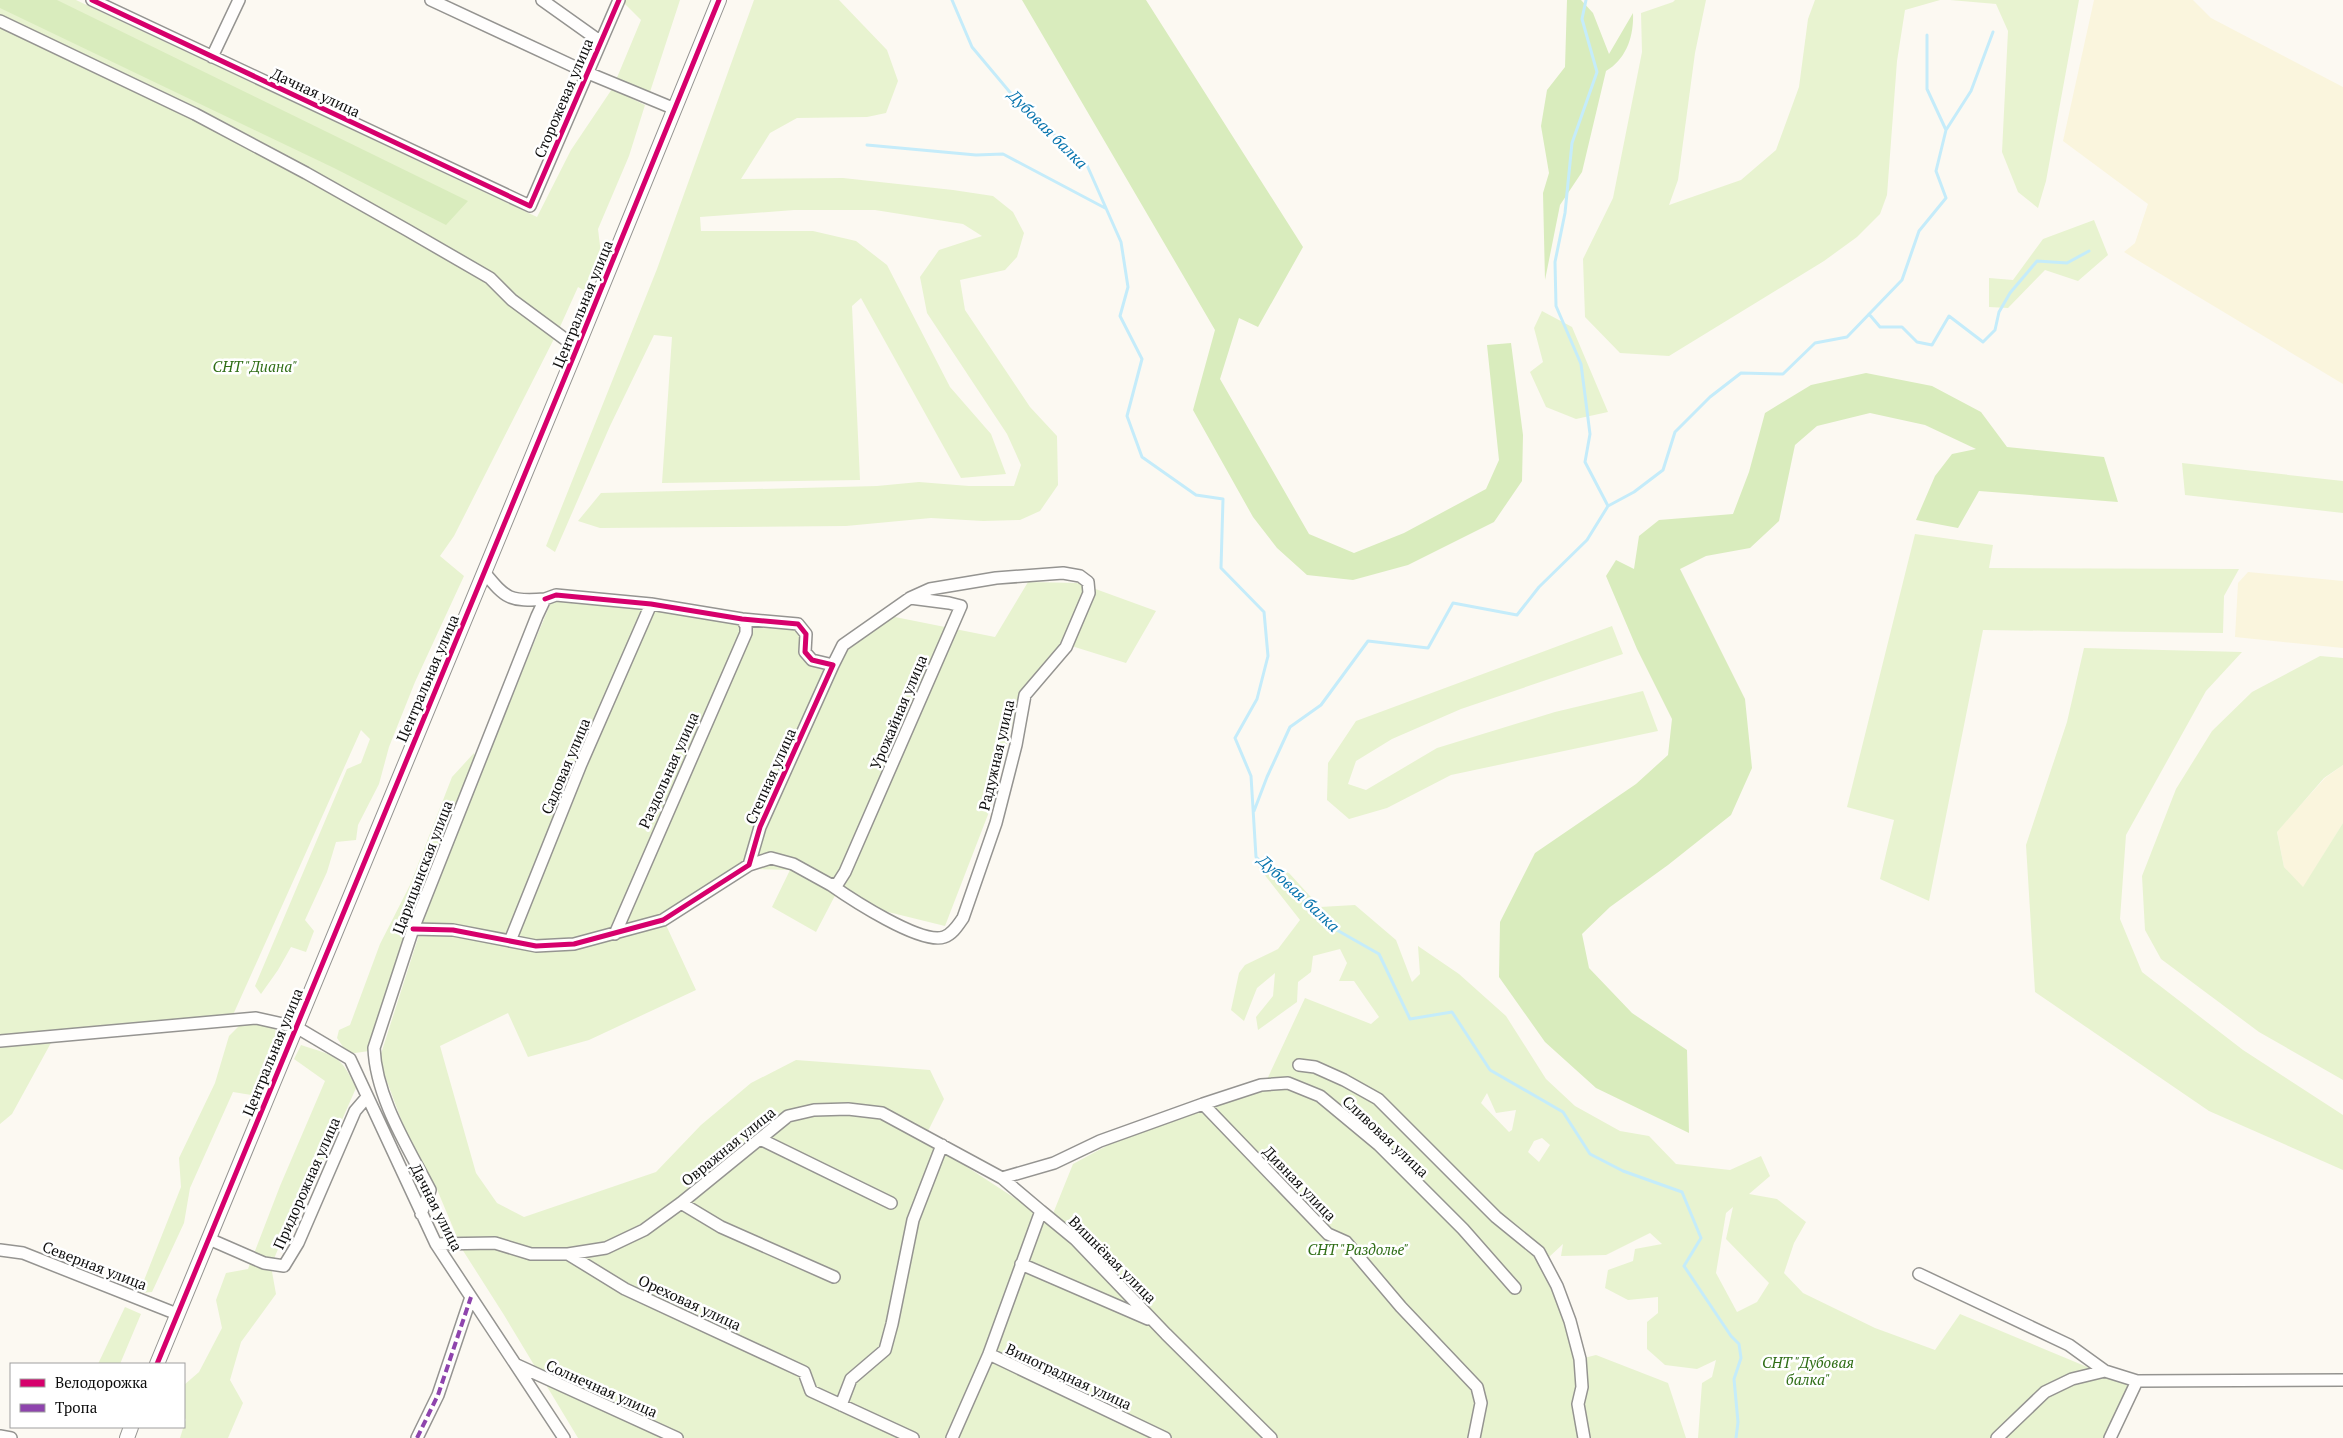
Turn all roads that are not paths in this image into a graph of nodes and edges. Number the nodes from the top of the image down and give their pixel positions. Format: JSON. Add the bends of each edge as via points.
{"nodes":[{"id":1,"x":92,"y":0,"type":"edge"},
{"id":2,"x":240,"y":0,"type":"edge"},
{"id":3,"x":431,"y":0,"type":"edge"},
{"id":4,"x":542,"y":0,"type":"edge"},
{"id":5,"x":618,"y":0,"type":"edge"},
{"id":6,"x":719,"y":0,"type":"edge"},
{"id":7,"x":0,"y":21,"type":"edge"},
{"id":8,"x":600,"y":42,"type":"junction"},
{"id":9,"x":212,"y":57,"type":"junction"},
{"id":10,"x":588,"y":73,"type":"junction"},
{"id":11,"x":675,"y":109,"type":"junction"},
{"id":12,"x":530,"y":206,"type":"joint"},
{"id":13,"x":578,"y":348,"type":"junction"},
{"id":14,"x":484,"y":572,"type":"junction"},
{"id":15,"x":910,"y":598,"type":"junction"},
{"id":16,"x":545,"y":599,"type":"junction"},
{"id":17,"x":651,"y":604,"type":"junction"},
{"id":18,"x":742,"y":619,"type":"junction"},
{"id":19,"x":833,"y":665,"type":"junction"},
{"id":20,"x":749,"y":865,"type":"junction"},
{"id":21,"x":831,"y":885,"type":"junction"},
{"id":22,"x":413,"y":929,"type":"junction"},
{"id":23,"x":615,"y":934,"type":"junction"},
{"id":24,"x":510,"y":941,"type":"junction"},
{"id":25,"x":296,"y":1026,"type":"junction"},
{"id":26,"x":0,"y":1040,"type":"edge"},
{"id":27,"x":1299,"y":1065,"type":"dead end"},
{"id":28,"x":367,"y":1097,"type":"junction"},
{"id":29,"x":1203,"y":1104,"type":"junction"},
{"id":30,"x":760,"y":1140,"type":"junction"},
{"id":31,"x":942,"y":1145,"type":"junction"},
{"id":32,"x":1002,"y":1178,"type":"junction"},
{"id":33,"x":682,"y":1203,"type":"junction"},
{"id":34,"x":891,"y":1203,"type":"dead end"},
{"id":35,"x":1040,"y":1211,"type":"junction"},
{"id":36,"x":421,"y":1214,"type":"junction"},
{"id":37,"x":209,"y":1239,"type":"junction"},
{"id":38,"x":436,"y":1244,"type":"junction"},
{"id":39,"x":0,"y":1250,"type":"edge"},
{"id":40,"x":568,"y":1254,"type":"junction"},
{"id":41,"x":1021,"y":1264,"type":"junction"},
{"id":42,"x":1919,"y":1274,"type":"dead end"},
{"id":43,"x":834,"y":1277,"type":"dead end"},
{"id":44,"x":1515,"y":1288,"type":"dead end"},
{"id":45,"x":471,"y":1297,"type":"junction"},
{"id":46,"x":177,"y":1314,"type":"junction"},
{"id":47,"x":1154,"y":1322,"type":"junction"},
{"id":48,"x":989,"y":1354,"type":"junction"},
{"id":49,"x":157,"y":1363,"type":"edge"},
{"id":50,"x":515,"y":1364,"type":"junction"},
{"id":51,"x":2106,"y":1370,"type":"junction"},
{"id":52,"x":2343,"y":1380,"type":"edge"},
{"id":53,"x":2137,"y":1381,"type":"junction"},
{"id":54,"x":841,"y":1405,"type":"junction"},
{"id":55,"x":0,"y":1436,"type":"edge"},
{"id":56,"x":10,"y":1438,"type":"edge"},
{"id":57,"x":417,"y":1438,"type":"edge"},
{"id":58,"x":564,"y":1438,"type":"edge"},
{"id":59,"x":677,"y":1438,"type":"edge"},
{"id":60,"x":913,"y":1438,"type":"edge"},
{"id":61,"x":952,"y":1438,"type":"edge"},
{"id":62,"x":1165,"y":1438,"type":"edge"},
{"id":63,"x":1271,"y":1438,"type":"edge"},
{"id":64,"x":1474,"y":1438,"type":"edge"},
{"id":65,"x":1584,"y":1438,"type":"edge"},
{"id":66,"x":1997,"y":1438,"type":"edge"},
{"id":67,"x":2110,"y":1438,"type":"edge"}],
"edges":[{"from":1,"to":9,"type":"street","name":"Дачная улица"},
{"from":2,"to":9,"type":"street"},
{"from":3,"to":10,"type":"street"},
{"from":4,"to":8,"type":"street"},
{"from":5,"to":8,"type":"street","name":"Сторожевая улица"},
{"from":6,"to":11,"type":"street","name":"Центральная улица"},
{"from":7,"to":13,"type":"street","via":[[195,114],[407,230],[490,278],[512,300]]},
{"from":8,"to":10,"type":"street","name":"Сторожевая улица"},
{"from":9,"to":12,"type":"street","name":"Дачная улица"},
{"from":10,"to":11,"type":"street"},
{"from":10,"to":12,"type":"street","name":"Сторожевая улица"},
{"from":11,"to":13,"type":"street","name":"Центральная улица"},
{"from":13,"to":14,"type":"street","name":"Центральная улица"},
{"from":14,"to":16,"type":"street","via":[[500,591],[520,601]]},
{"from":14,"to":25,"type":"street","name":"Центральная улица"},
{"from":15,"to":19,"type":"street","via":[[843,645]]},
{"from":15,"to":21,"type":"street","name":"Урожайная улица","via":[[961,606],[845,872],[838,883]]},
{"from":15,"to":21,"type":"street","name":"Радужная улица","via":[[930,589],[996,578],[1063,573],[1080,576],[1088,582],[1090,593],[1066,648],[1025,695],[996,824],[963,918],[955,930],[944,937],[931,937],[886,920]]},
{"from":16,"to":17,"type":"street","via":[[556,595]]},
{"from":16,"to":22,"type":"street","name":"Царицынская улица"},
{"from":17,"to":18,"type":"street"},
{"from":17,"to":24,"type":"street","name":"Садовая улица"},
{"from":18,"to":19,"type":"street","via":[[798,624],[806,634],[805,652],[812,660]]},
{"from":18,"to":23,"type":"street","name":"Раздольная улица","via":[[746,633]]},
{"from":19,"to":20,"type":"street","name":"Степная улица","via":[[760,827]]},
{"from":20,"to":21,"type":"street","via":[[771,858],[792,864]]},
{"from":20,"to":23,"type":"street","via":[[663,920]]},
{"from":22,"to":24,"type":"street","via":[[453,930]]},
{"from":22,"to":36,"type":"street","name":"Царицынская улица","via":[[374,1048],[375,1066],[386,1101],[430,1190]]},
{"from":23,"to":24,"type":"street","via":[[574,944],[536,946]]},
{"from":25,"to":26,"type":"street","via":[[256,1018]]},
{"from":25,"to":28,"type":"street","name":"Дачная улица","via":[[350,1059]]},
{"from":25,"to":37,"type":"street","name":"Центральная улица"},
{"from":27,"to":65,"type":"street","via":[[1315,1067],[1378,1099],[1496,1217],[1539,1252],[1557,1286],[1580,1359],[1582,1387],[1578,1404]]},
{"from":28,"to":36,"type":"street","name":"Дачная улица"},
{"from":28,"to":37,"type":"street","name":"Придорожная улица","via":[[355,1111],[298,1243],[284,1266],[264,1263]]},
{"from":29,"to":32,"type":"street","via":[[1100,1141],[1054,1164]]},
{"from":29,"to":44,"type":"street","name":"Сливовая улица","via":[[1261,1084],[1288,1083],[1320,1096],[1379,1145]]},
{"from":29,"to":64,"type":"street","name":"Дивная улица","via":[[1328,1234],[1346,1242],[1401,1307],[1477,1387],[1481,1403]]},
{"from":30,"to":31,"type":"street","name":"Овражная улица","via":[[788,1116],[814,1110],[848,1109],[882,1113]]},
{"from":30,"to":33,"type":"street","name":"Овражная улица"},
{"from":30,"to":34,"type":"street"},
{"from":31,"to":32,"type":"street","name":"Овражная улица"},
{"from":31,"to":54,"type":"street","via":[[913,1220],[885,1350],[851,1379]]},
{"from":32,"to":35,"type":"street","name":"Вишнёвая улица"},
{"from":33,"to":40,"type":"street","name":"Овражная улица","via":[[644,1230],[606,1248]]},
{"from":33,"to":43,"type":"street","via":[[721,1227]]},
{"from":35,"to":41,"type":"street"},
{"from":35,"to":47,"type":"street","name":"Вишнёвая улица","via":[[1075,1239]]},
{"from":36,"to":38,"type":"street","name":"Дачная улица"},
{"from":37,"to":46,"type":"street","name":"Центральная улица"},
{"from":38,"to":40,"type":"street","via":[[495,1243],[531,1254]]},
{"from":38,"to":45,"type":"street","name":"Дачная улица"},
{"from":39,"to":46,"type":"street","name":"Северная улица","via":[[23,1253]]},
{"from":40,"to":54,"type":"street","name":"Ореховая улица","via":[[625,1289],[804,1372],[811,1391]]},
{"from":41,"to":47,"type":"street"},
{"from":41,"to":48,"type":"street"},
{"from":42,"to":51,"type":"street","via":[[2069,1345]]},
{"from":45,"to":50,"type":"street","name":"Дачная улица"},
{"from":45,"to":57,"type":"street","via":[[438,1395]]},
{"from":46,"to":49,"type":"street","name":"Центральная улица"},
{"from":47,"to":63,"type":"street","name":"Вишнёвая улица"},
{"from":48,"to":61,"type":"street","name":"Виноградная улица"},
{"from":48,"to":62,"type":"street","name":"Виноградная улица"},
{"from":50,"to":58,"type":"street","name":"Дачная улица"},
{"from":50,"to":59,"type":"street","name":"Солнечная улица"},
{"from":51,"to":53,"type":"street"},
{"from":51,"to":66,"type":"street","via":[[2072,1379],[2045,1392]]},
{"from":52,"to":53,"type":"street"},
{"from":53,"to":67,"type":"street"},
{"from":54,"to":60,"type":"street","name":"Ореховая улица"},
{"from":55,"to":56,"type":"street"}]}
